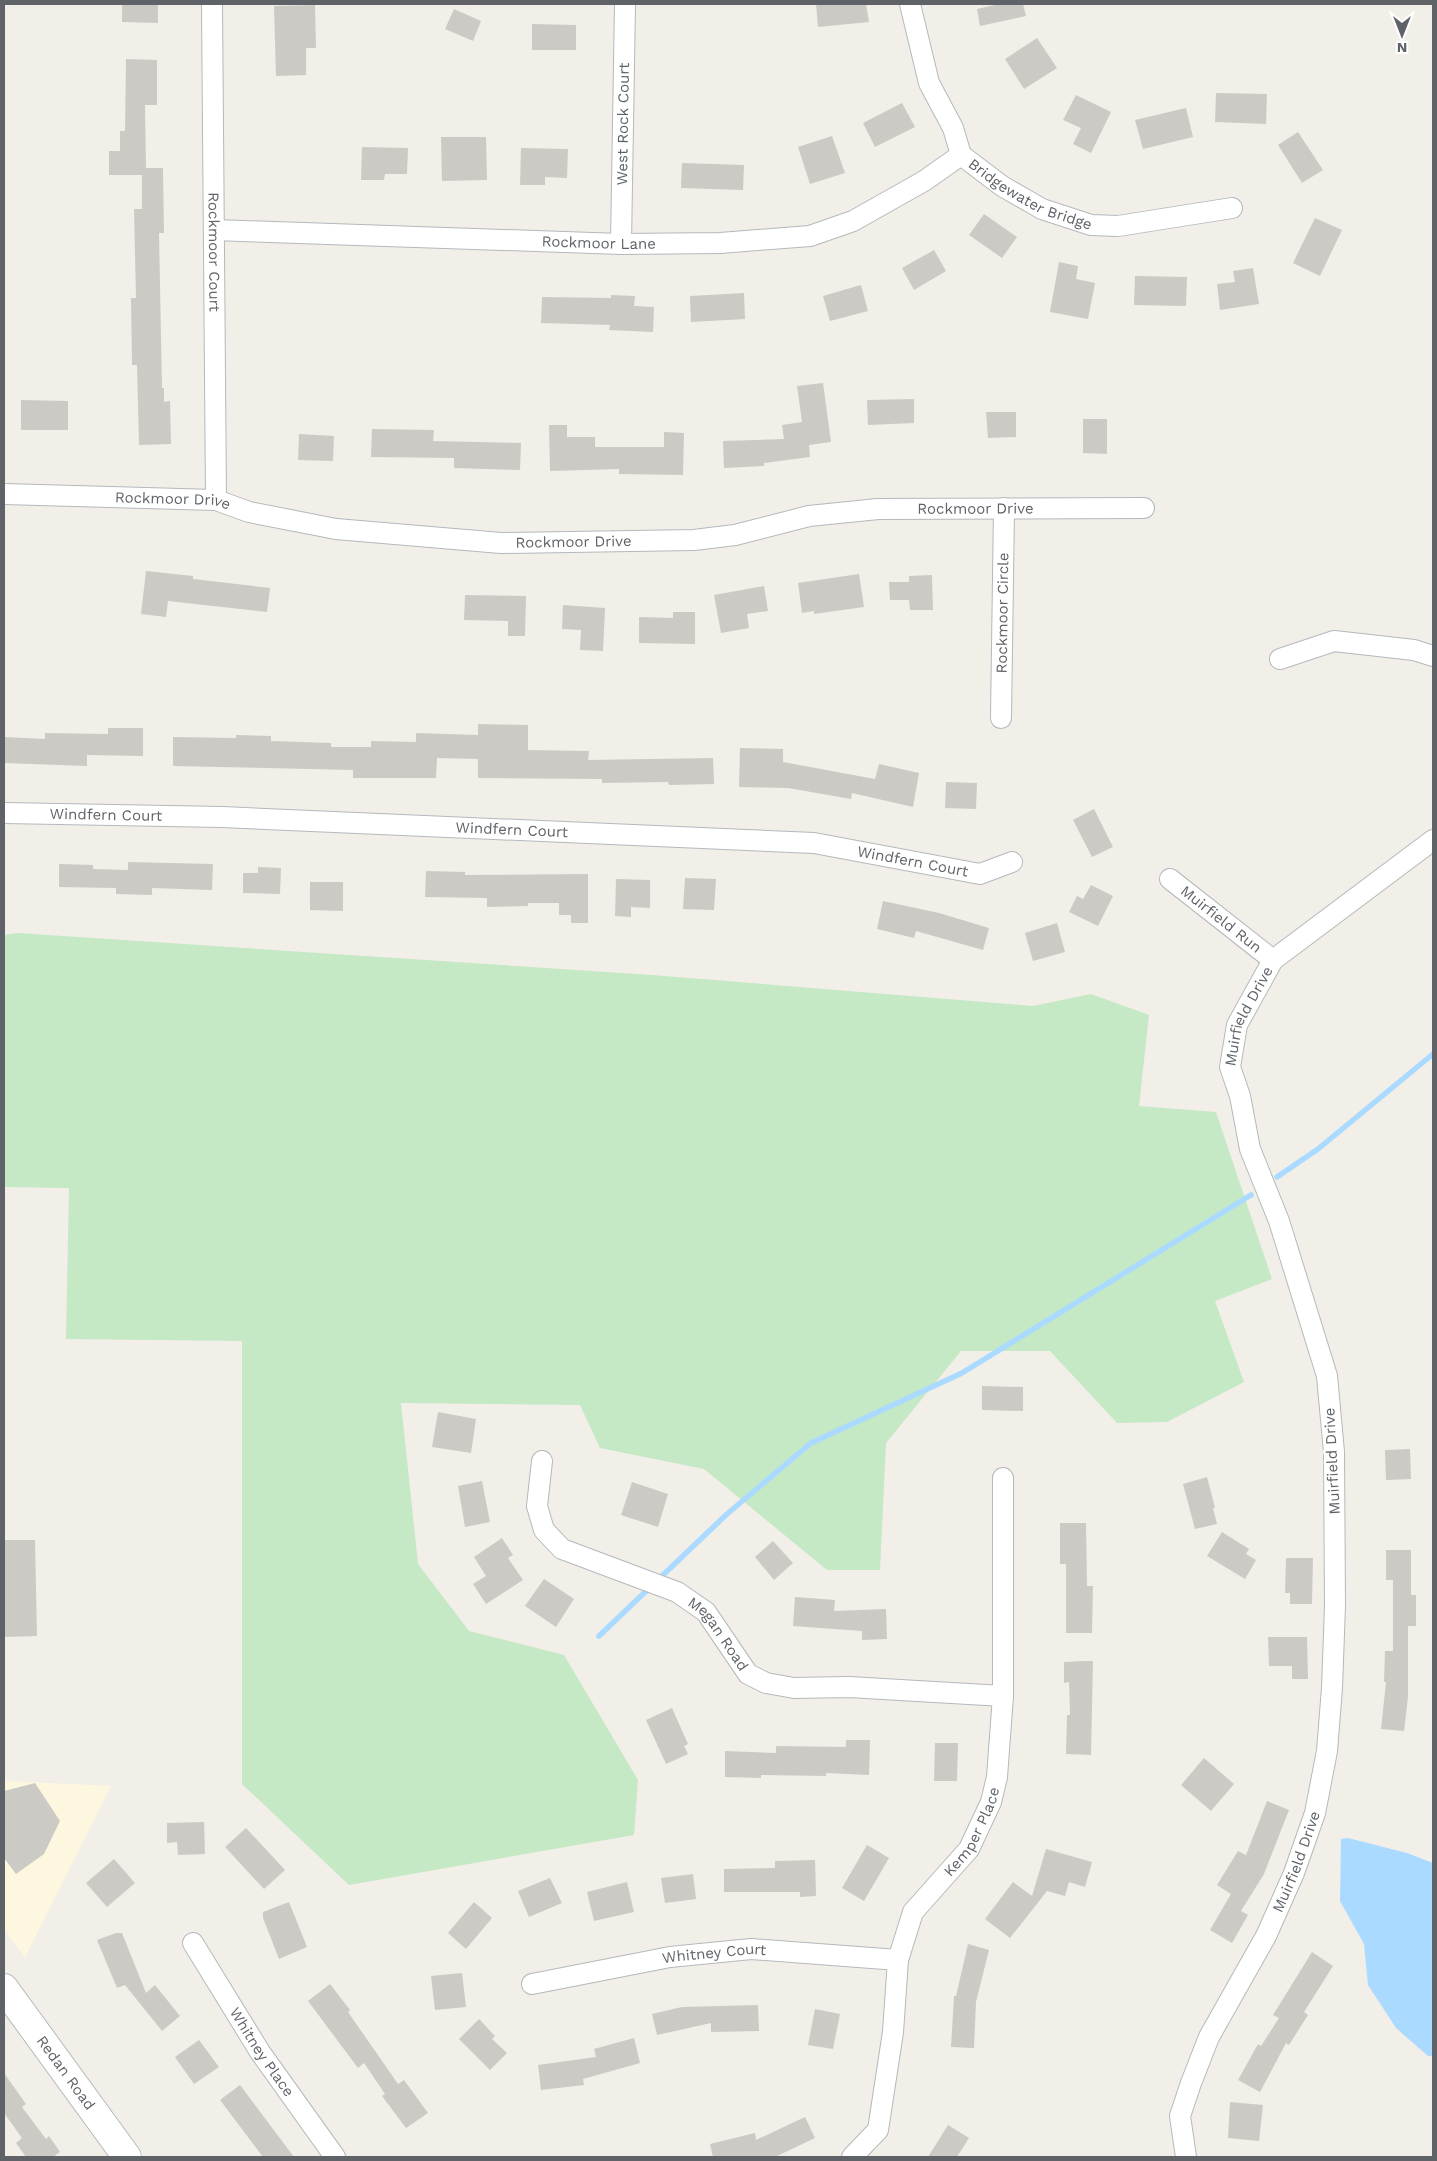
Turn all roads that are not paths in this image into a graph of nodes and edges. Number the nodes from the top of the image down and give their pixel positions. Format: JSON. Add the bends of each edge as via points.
{"nodes":[{"id":1,"x":212,"y":4,"type":"edge"},
{"id":2,"x":624,"y":4,"type":"edge"},
{"id":3,"x":910,"y":4,"type":"edge"},
{"id":4,"x":961,"y":155,"type":"junction"},
{"id":5,"x":1232,"y":208,"type":"dead end"},
{"id":6,"x":214,"y":230,"type":"junction"},
{"id":7,"x":621,"y":244,"type":"junction"},
{"id":8,"x":4,"y":494,"type":"edge"},
{"id":9,"x":216,"y":500,"type":"junction"},
{"id":10,"x":1004,"y":508,"type":"junction"},
{"id":11,"x":1144,"y":508,"type":"dead end"},
{"id":12,"x":1433,"y":656,"type":"edge"},
{"id":13,"x":1280,"y":659,"type":"dead end"},
{"id":14,"x":1001,"y":718,"type":"dead end"},
{"id":15,"x":4,"y":813,"type":"edge"},
{"id":16,"x":1433,"y":840,"type":"edge"},
{"id":17,"x":1012,"y":862,"type":"dead end"},
{"id":18,"x":1170,"y":878,"type":"dead end"},
{"id":19,"x":1273,"y":960,"type":"junction"},
{"id":20,"x":542,"y":1461,"type":"dead end"},
{"id":21,"x":1003,"y":1478,"type":"dead end"},
{"id":22,"x":1003,"y":1696,"type":"junction"},
{"id":23,"x":193,"y":1943,"type":"dead end"},
{"id":24,"x":898,"y":1960,"type":"junction"},
{"id":25,"x":532,"y":1984,"type":"dead end"},
{"id":26,"x":4,"y":1988,"type":"edge"},
{"id":27,"x":127,"y":2157,"type":"edge"},
{"id":28,"x":335,"y":2157,"type":"edge"},
{"id":29,"x":852,"y":2157,"type":"edge"},
{"id":30,"x":1186,"y":2157,"type":"edge"}],
"edges":[{"from":1,"to":6,"type":"street","name":"Rockmoor Court"},
{"from":2,"to":7,"type":"street","name":"West Rock Court"},
{"from":3,"to":4,"type":"street","name":"Bridgewater Bridge","via":[[929,83],[953,128]]},
{"from":4,"to":5,"type":"street","name":"Bridgewater Bridge","via":[[1002,186],[1042,209],[1091,225],[1118,226]]},
{"from":4,"to":7,"type":"street","name":"Rockmoor Lane","via":[[924,181],[853,221],[810,236],[720,243]]},
{"from":6,"to":7,"type":"street","name":"Rockmoor Lane"},
{"from":6,"to":9,"type":"street","name":"Rockmoor Court"},
{"from":8,"to":9,"type":"street","name":"Rockmoor Drive"},
{"from":9,"to":10,"type":"street","name":"Rockmoor Drive","via":[[249,512],[336,529],[501,542],[694,540],[735,535],[809,516],[878,508]]},
{"from":10,"to":11,"type":"street","name":"Rockmoor Drive"},
{"from":10,"to":14,"type":"street","name":"Rockmoor Circle"},
{"from":12,"to":13,"type":"street","via":[[1414,650],[1334,641]]},
{"from":15,"to":17,"type":"street","name":"Windfern Court","via":[[222,816],[814,843],[980,874]]},
{"from":16,"to":19,"type":"street","name":"Muirfield Drive"},
{"from":18,"to":19,"type":"street","name":"Muirfield Run"},
{"from":19,"to":30,"type":"street","name":"Muirfield Drive","via":[[1237,1025],[1230,1067],[1240,1096],[1250,1150],[1278,1221],[1327,1376],[1334,1452],[1332,1688],[1327,1751],[1315,1813],[1294,1873],[1266,1936],[1209,2037],[1191,2083],[1180,2116]]},
{"from":20,"to":22,"type":"street","name":"Megan Road","via":[[537,1506],[544,1530],[562,1550],[677,1592],[706,1612],[748,1674],[766,1683],[794,1688],[849,1687]]},
{"from":21,"to":22,"type":"street","name":"Kemper Place"},
{"from":22,"to":24,"type":"street","name":"Kemper Place","via":[[997,1777],[991,1802],[969,1849],[913,1912]]},
{"from":23,"to":28,"type":"street","name":"Whitney Place","via":[[260,2052]]},
{"from":24,"to":25,"type":"street","name":"Whitney Court","via":[[750,1949],[670,1956]]},
{"from":24,"to":29,"type":"street","name":"Kemper Place","via":[[893,2032],[878,2130]]},
{"from":26,"to":27,"type":"main road","name":"Redan Road"}]}
